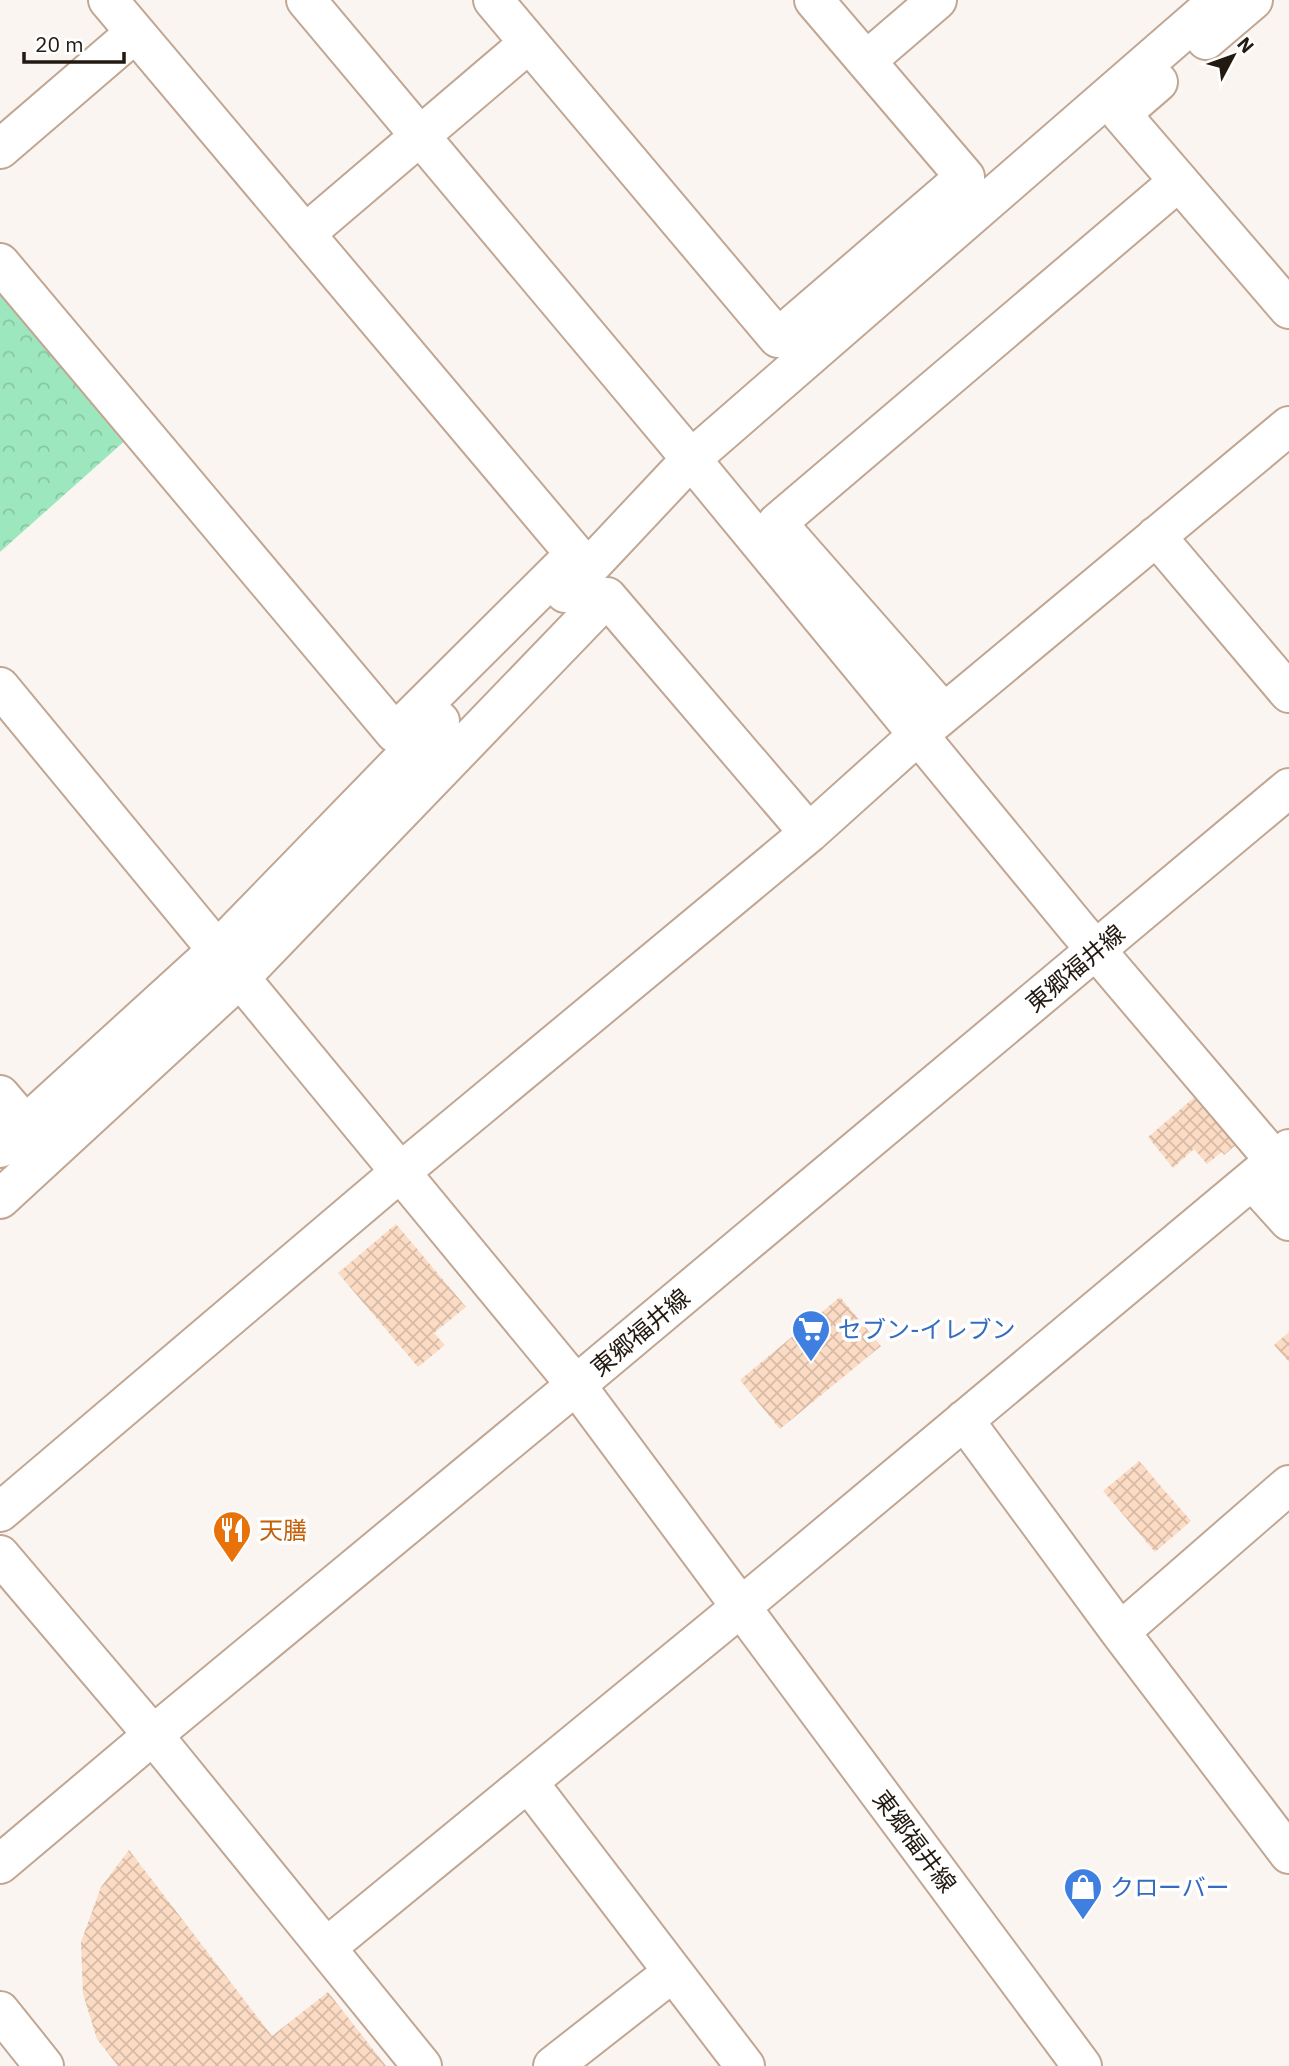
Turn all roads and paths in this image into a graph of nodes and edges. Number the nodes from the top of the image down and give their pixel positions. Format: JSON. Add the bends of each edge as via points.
{"nodes":[{"id":1,"x":108,"y":0,"type":"edge"},
{"id":2,"x":306,"y":0,"type":"edge"},
{"id":3,"x":493,"y":0,"type":"edge"},
{"id":4,"x":814,"y":0,"type":"edge"},
{"id":5,"x":937,"y":0,"type":"edge"},
{"id":6,"x":1219,"y":0,"type":"edge"},
{"id":7,"x":1253,"y":0,"type":"edge"},
{"id":8,"x":135,"y":33,"type":"junction"},
{"id":9,"x":529,"y":43,"type":"junction"},
{"id":10,"x":866,"y":61,"type":"junction"},
{"id":11,"x":420,"y":136,"type":"junction"},
{"id":12,"x":0,"y":149,"type":"edge"},
{"id":13,"x":1179,"y":181,"type":"junction"},
{"id":14,"x":305,"y":234,"type":"junction"},
{"id":15,"x":0,"y":263,"type":"edge"},
{"id":16,"x":1289,"y":309,"type":"edge"},
{"id":17,"x":1289,"y":426,"type":"edge"},
{"id":18,"x":691,"y":459,"type":"junction"},
{"id":19,"x":1156,"y":536,"type":"junction"},
{"id":20,"x":0,"y":687,"type":"edge"},
{"id":21,"x":1289,"y":693,"type":"edge"},
{"id":22,"x":931,"y":724,"type":"junction"},
{"id":23,"x":1289,"y":788,"type":"edge"},
{"id":24,"x":809,"y":833,"type":"junction"},
{"id":25,"x":232,"y":936,"type":"dead end"},
{"id":26,"x":1096,"y":951,"type":"junction"},
{"id":27,"x":203,"y":963,"type":"dead end"},
{"id":28,"x":240,"y":978,"type":"junction"},
{"id":29,"x":0,"y":1095,"type":"edge"},
{"id":30,"x":0,"y":1119,"type":"edge"},
{"id":31,"x":0,"y":1148,"type":"edge"},
{"id":32,"x":1276,"y":1167,"type":"edge"},
{"id":33,"x":400,"y":1172,"type":"junction"},
{"id":34,"x":0,"y":1199,"type":"edge"},
{"id":35,"x":1289,"y":1222,"type":"edge"},
{"id":36,"x":576,"y":1385,"type":"junction"},
{"id":37,"x":964,"y":1420,"type":"junction"},
{"id":38,"x":1289,"y":1485,"type":"edge"},
{"id":39,"x":0,"y":1512,"type":"edge"},
{"id":40,"x":0,"y":1555,"type":"edge"},
{"id":41,"x":741,"y":1606,"type":"junction"},
{"id":42,"x":1120,"y":1632,"type":"junction"},
{"id":43,"x":153,"y":1735,"type":"junction"},
{"id":44,"x":528,"y":1782,"type":"junction"},
{"id":45,"x":1289,"y":1854,"type":"edge"},
{"id":46,"x":0,"y":1864,"type":"edge"},
{"id":47,"x":327,"y":1947,"type":"junction"},
{"id":48,"x":673,"y":1972,"type":"junction"},
{"id":49,"x":0,"y":2011,"type":"edge"},
{"id":50,"x":44,"y":2066,"type":"edge"},
{"id":51,"x":422,"y":2066,"type":"edge"},
{"id":52,"x":553,"y":2066,"type":"edge"},
{"id":53,"x":744,"y":2066,"type":"edge"},
{"id":54,"x":1082,"y":2066,"type":"edge"}],
"edges":[{"from":1,"to":8,"type":"street"},
{"from":2,"to":11,"type":"street"},
{"from":3,"to":9,"type":"street"},
{"from":4,"to":10,"type":"street"},
{"from":5,"to":10,"type":"street"},
{"from":6,"to":18,"type":"street"},
{"from":7,"to":13,"type":"street","via":[[1121,114]]},
{"from":8,"to":12,"type":"street"},
{"from":8,"to":14,"type":"street"},
{"from":9,"to":10,"type":"street","via":[[778,338],[965,177]]},
{"from":9,"to":11,"type":"street"},
{"from":11,"to":14,"type":"street"},
{"from":11,"to":18,"type":"street"},
{"from":13,"to":16,"type":"street"},
{"from":13,"to":22,"type":"street","via":[[778,523]]},
{"from":14,"to":15,"type":"street","via":[[575,554],[395,733]]},
{"from":17,"to":19,"type":"street"},
{"from":18,"to":22,"type":"street"},
{"from":18,"to":25,"type":"street"},
{"from":19,"to":21,"type":"street"},
{"from":19,"to":22,"type":"street"},
{"from":20,"to":28,"type":"street"},
{"from":22,"to":24,"type":"street"},
{"from":22,"to":26,"type":"street"},
{"from":23,"to":26,"type":"street","name":"東郷福井線"},
{"from":24,"to":28,"type":"street","via":[[607,597]]},
{"from":24,"to":33,"type":"street"},
{"from":26,"to":32,"type":"street"},
{"from":26,"to":36,"type":"street","name":"東郷福井線"},
{"from":27,"to":31,"type":"street"},
{"from":28,"to":33,"type":"street"},
{"from":28,"to":34,"type":"street"},
{"from":29,"to":30,"type":"street","via":[[12,1109]]},
{"from":32,"to":35,"type":"street"},
{"from":32,"to":37,"type":"street"},
{"from":33,"to":36,"type":"street"},
{"from":33,"to":39,"type":"street"},
{"from":36,"to":41,"type":"street","name":"東郷福井線"},
{"from":36,"to":43,"type":"street"},
{"from":37,"to":41,"type":"street"},
{"from":37,"to":42,"type":"street"},
{"from":38,"to":42,"type":"street"},
{"from":40,"to":43,"type":"street"},
{"from":41,"to":44,"type":"street"},
{"from":41,"to":54,"type":"street","name":"東郷福井線"},
{"from":42,"to":45,"type":"street"},
{"from":43,"to":46,"type":"street"},
{"from":43,"to":47,"type":"street"},
{"from":44,"to":47,"type":"street"},
{"from":44,"to":48,"type":"street"},
{"from":47,"to":51,"type":"street"},
{"from":48,"to":52,"type":"street"},
{"from":48,"to":53,"type":"street"},
{"from":49,"to":50,"type":"street"}]}
